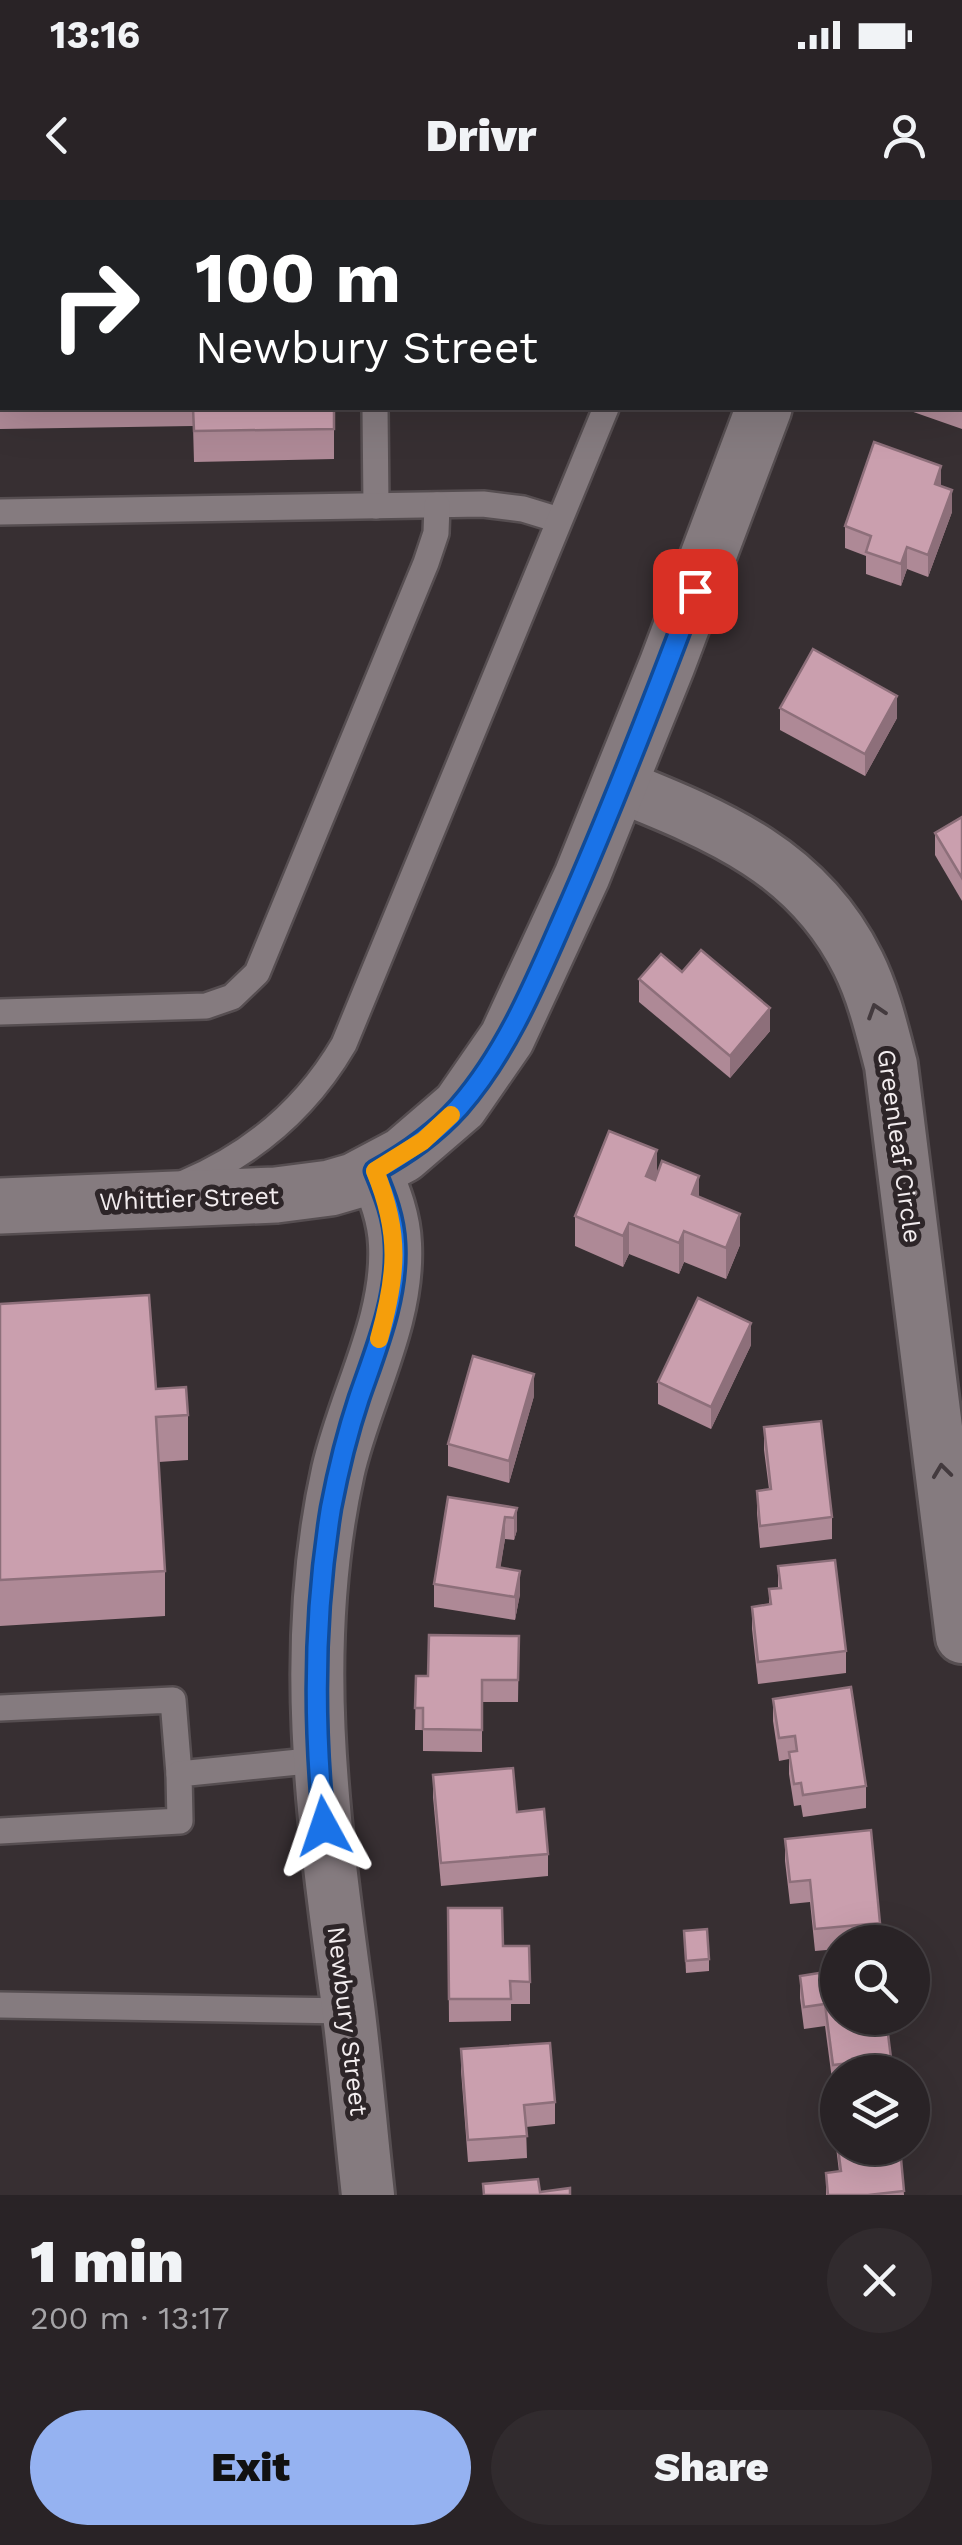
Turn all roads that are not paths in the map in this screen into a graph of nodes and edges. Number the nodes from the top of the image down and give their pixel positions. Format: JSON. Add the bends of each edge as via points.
{"nodes":[{"id":1,"x":375,"y":410,"type":"edge"},
{"id":2,"x":605,"y":410,"type":"edge"},
{"id":3,"x":763,"y":410,"type":"edge"},
{"id":4,"x":437,"y":505,"type":"junction"},
{"id":5,"x":376,"y":506,"type":"junction"},
{"id":6,"x":0,"y":512,"type":"edge"},
{"id":7,"x":559,"y":520,"type":"junction"},
{"id":8,"x":620,"y":786,"type":"junction"},
{"id":9,"x":0,"y":1012,"type":"edge"},
{"id":10,"x":375,"y":1171,"type":"junction"},
{"id":11,"x":118,"y":1201,"type":"junction"},
{"id":12,"x":0,"y":1206,"type":"edge"},
{"id":13,"x":962,"y":1637,"type":"edge"},
{"id":14,"x":0,"y":1708,"type":"edge"},
{"id":15,"x":318,"y":1760,"type":"junction"},
{"id":16,"x":179,"y":1774,"type":"junction"},
{"id":17,"x":0,"y":1831,"type":"edge"},
{"id":18,"x":0,"y":2005,"type":"edge"},
{"id":19,"x":348,"y":2011,"type":"junction"},
{"id":20,"x":368,"y":2195,"type":"edge"}],
"edges":[{"from":1,"to":5,"type":"lane"},
{"from":2,"to":7,"type":"lane"},
{"from":3,"to":8,"type":"street"},
{"from":4,"to":5,"type":"lane"},
{"from":4,"to":7,"type":"lane","via":[[504,506]]},
{"from":4,"to":9,"type":"lane","via":[[436,533],[419,580],[264,960],[246,986],[206,1006]]},
{"from":5,"to":6,"type":"lane"},
{"from":7,"to":11,"type":"lane","via":[[330,1068],[294,1112],[250,1149],[174,1188]]},
{"from":8,"to":10,"type":"street","via":[[538,976],[492,1062],[442,1125]]},
{"from":13,"to":8,"type":"street","name":"Greenleaf Circle","one_way":true,"via":[[892,1065],[858,963],[796,878],[756,848]]},
{"from":10,"to":11,"type":"street","name":"Whittier Street","via":[[304,1192]]},
{"from":10,"to":15,"type":"street","name":"Newbury Street","via":[[390,1208],[395,1267],[331,1510],[318,1636]]},
{"from":11,"to":12,"type":"street","name":"Whittier Street"},
{"from":14,"to":16,"type":"lane","via":[[173,1700]]},
{"from":15,"to":16,"type":"lane"},
{"from":15,"to":19,"type":"street","name":"Newbury Street"},
{"from":16,"to":17,"type":"lane","via":[[180,1822]]},
{"from":18,"to":19,"type":"lane"},
{"from":19,"to":20,"type":"street","name":"Newbury Street"}]}
